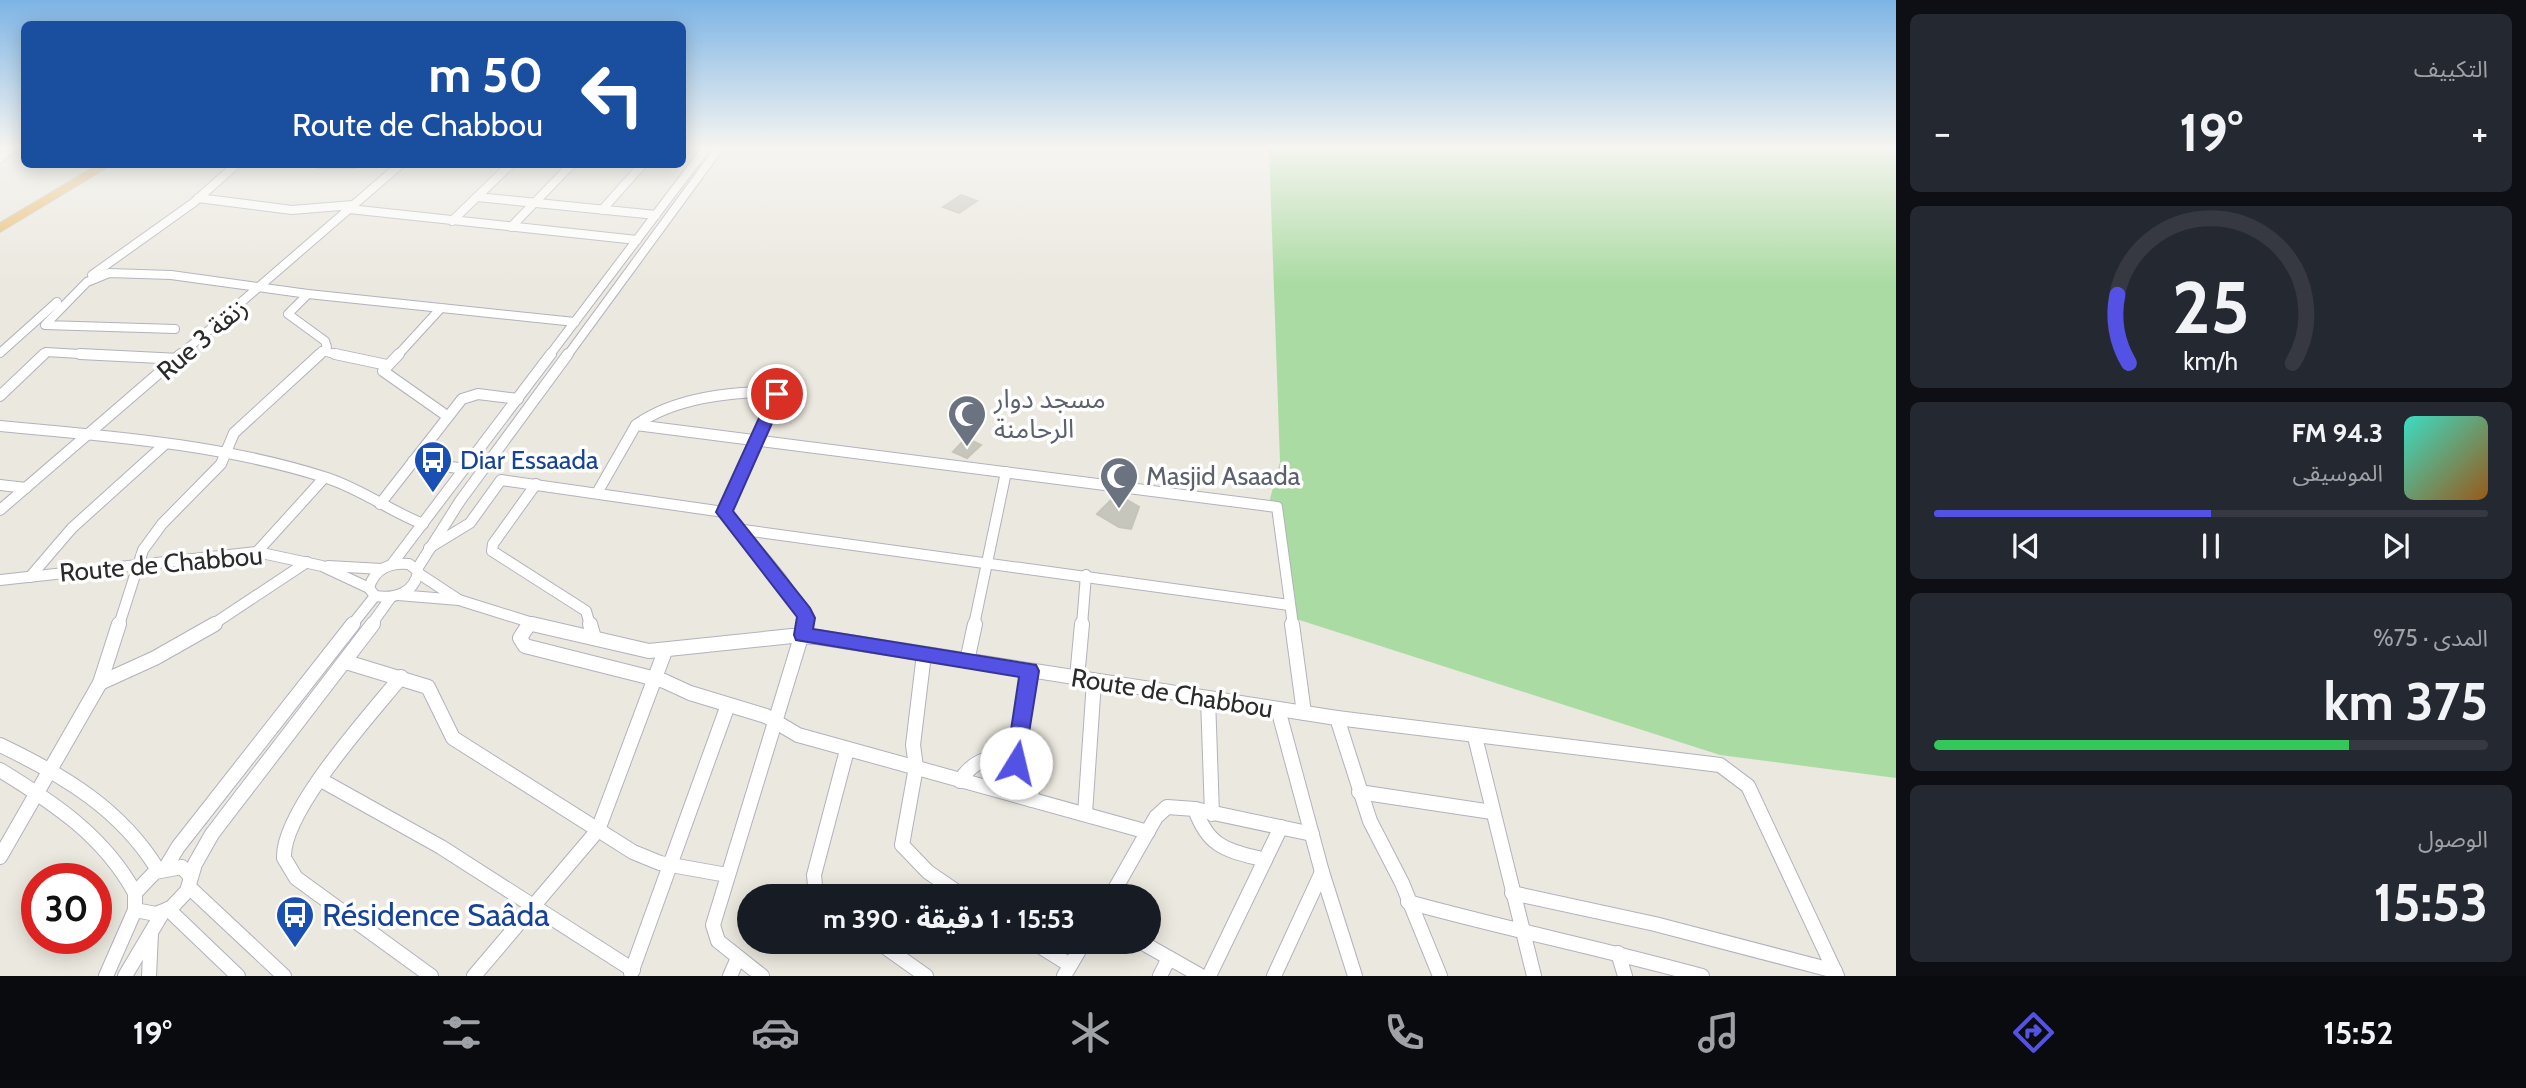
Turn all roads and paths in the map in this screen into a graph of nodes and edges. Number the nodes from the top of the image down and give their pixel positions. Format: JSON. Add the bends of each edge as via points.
{"nodes":[{"id":1,"x":41,"y":193,"type":"edge"},
{"id":2,"x":60,"y":193,"type":"edge"},
{"id":3,"x":204,"y":193,"type":"edge"},
{"id":4,"x":368,"y":193,"type":"edge"},
{"id":5,"x":482,"y":193,"type":"edge"},
{"id":6,"x":545,"y":193,"type":"edge"},
{"id":7,"x":618,"y":193,"type":"edge"},
{"id":8,"x":673,"y":193,"type":"edge"},
{"id":9,"x":687,"y":193,"type":"edge"},
{"id":10,"x":477,"y":197,"type":"junction"},
{"id":11,"x":198,"y":198,"type":"junction"},
{"id":12,"x":535,"y":203,"type":"junction"},
{"id":13,"x":351,"y":207,"type":"junction"},
{"id":14,"x":602,"y":210,"type":"junction"},
{"id":15,"x":656,"y":215,"type":"junction"},
{"id":16,"x":0,"y":216,"type":"edge"},
{"id":17,"x":452,"y":221,"type":"junction"},
{"id":18,"x":512,"y":227,"type":"junction"},
{"id":19,"x":0,"y":228,"type":"edge"},
{"id":20,"x":637,"y":240,"type":"junction"},
{"id":21,"x":262,"y":287,"type":"junction"},
{"id":22,"x":308,"y":294,"type":"junction"},
{"id":23,"x":441,"y":308,"type":"junction"},
{"id":24,"x":575,"y":322,"type":"junction"},
{"id":25,"x":175,"y":329,"type":"dead end"},
{"id":26,"x":322,"y":351,"type":"junction"},
{"id":27,"x":0,"y":352,"type":"edge"},
{"id":28,"x":180,"y":359,"type":"junction"},
{"id":29,"x":387,"y":365,"type":"junction"},
{"id":30,"x":0,"y":396,"type":"edge"},
{"id":31,"x":518,"y":399,"type":"junction"},
{"id":32,"x":447,"y":416,"type":"junction"},
{"id":33,"x":636,"y":425,"type":"junction"},
{"id":34,"x":0,"y":426,"type":"edge"},
{"id":35,"x":91,"y":433,"type":"junction"},
{"id":36,"x":758,"y":440,"type":"junction"},
{"id":37,"x":164,"y":444,"type":"junction"},
{"id":38,"x":228,"y":455,"type":"junction"},
{"id":39,"x":413,"y":461,"type":"junction"},
{"id":40,"x":464,"y":469,"type":"junction"},
{"id":41,"x":1006,"y":471,"type":"junction"},
{"id":42,"x":324,"y":478,"type":"junction"},
{"id":43,"x":536,"y":484,"type":"junction"},
{"id":44,"x":0,"y":485,"type":"edge"},
{"id":45,"x":26,"y":488,"type":"junction"},
{"id":46,"x":597,"y":493,"type":"junction"},
{"id":47,"x":380,"y":504,"type":"junction"},
{"id":48,"x":0,"y":510,"type":"edge"},
{"id":49,"x":724,"y":512,"type":"junction"},
{"id":50,"x":423,"y":524,"type":"junction"},
{"id":51,"x":737,"y":528,"type":"junction"},
{"id":52,"x":429,"y":548,"type":"junction"},
{"id":53,"x":257,"y":552,"type":"junction"},
{"id":54,"x":987,"y":561,"type":"junction"},
{"id":55,"x":307,"y":562,"type":"junction"},
{"id":56,"x":137,"y":564,"type":"junction"},
{"id":57,"x":321,"y":566,"type":"junction"},
{"id":58,"x":387,"y":566,"type":"junction"},
{"id":59,"x":417,"y":571,"type":"junction"},
{"id":60,"x":1086,"y":575,"type":"junction"},
{"id":61,"x":30,"y":577,"type":"junction"},
{"id":62,"x":0,"y":580,"type":"edge"},
{"id":63,"x":372,"y":592,"type":"junction"},
{"id":64,"x":394,"y":596,"type":"junction"},
{"id":65,"x":459,"y":600,"type":"junction"},
{"id":66,"x":1289,"y":605,"type":"junction"},
{"id":67,"x":529,"y":623,"type":"junction"},
{"id":68,"x":803,"y":635,"type":"junction"},
{"id":69,"x":594,"y":638,"type":"junction"},
{"id":70,"x":665,"y":651,"type":"junction"},
{"id":71,"x":924,"y":654,"type":"junction"},
{"id":72,"x":967,"y":661,"type":"junction"},
{"id":73,"x":346,"y":662,"type":"junction"},
{"id":74,"x":1030,"y":671,"type":"junction"},
{"id":75,"x":401,"y":677,"type":"junction"},
{"id":76,"x":1077,"y":678,"type":"junction"},
{"id":77,"x":655,"y":679,"type":"junction"},
{"id":78,"x":1094,"y":681,"type":"junction"},
{"id":79,"x":100,"y":683,"type":"junction"},
{"id":80,"x":1208,"y":698,"type":"junction"},
{"id":81,"x":728,"y":705,"type":"junction"},
{"id":82,"x":1278,"y":709,"type":"junction"},
{"id":83,"x":1304,"y":713,"type":"junction"},
{"id":84,"x":1337,"y":718,"type":"junction"},
{"id":85,"x":775,"y":721,"type":"junction"},
{"id":86,"x":1475,"y":737,"type":"junction"},
{"id":87,"x":0,"y":745,"type":"edge"},
{"id":88,"x":848,"y":750,"type":"junction"},
{"id":89,"x":1016,"y":763,"type":"junction"},
{"id":90,"x":916,"y":767,"type":"junction"},
{"id":91,"x":0,"y":770,"type":"edge"},
{"id":92,"x":51,"y":771,"type":"junction"},
{"id":93,"x":321,"y":780,"type":"junction"},
{"id":94,"x":960,"y":780,"type":"junction"},
{"id":95,"x":1359,"y":792,"type":"junction"},
{"id":96,"x":36,"y":793,"type":"junction"},
{"id":97,"x":1032,"y":800,"type":"junction"},
{"id":98,"x":1195,"y":809,"type":"junction"},
{"id":99,"x":1492,"y":812,"type":"junction"},
{"id":100,"x":1085,"y":814,"type":"junction"},
{"id":101,"x":1212,"y":814,"type":"junction"},
{"id":102,"x":1281,"y":827,"type":"junction"},
{"id":103,"x":598,"y":830,"type":"junction"},
{"id":104,"x":1148,"y":832,"type":"junction"},
{"id":105,"x":1312,"y":834,"type":"junction"},
{"id":106,"x":0,"y":857,"type":"edge"},
{"id":107,"x":1265,"y":860,"type":"junction"},
{"id":108,"x":671,"y":865,"type":"junction"},
{"id":109,"x":162,"y":868,"type":"junction"},
{"id":110,"x":1322,"y":872,"type":"junction"},
{"id":111,"x":727,"y":876,"type":"junction"},
{"id":112,"x":190,"y":881,"type":"junction"},
{"id":113,"x":815,"y":884,"type":"edge"},
{"id":114,"x":945,"y":884,"type":"edge"},
{"id":115,"x":1118,"y":884,"type":"edge"},
{"id":116,"x":135,"y":892,"type":"junction"},
{"id":117,"x":1512,"y":893,"type":"junction"},
{"id":118,"x":1408,"y":902,"type":"junction"},
{"id":119,"x":534,"y":908,"type":"junction"},
{"id":120,"x":135,"y":910,"type":"junction"},
{"id":121,"x":165,"y":911,"type":"junction"},
{"id":122,"x":152,"y":932,"type":"junction"},
{"id":123,"x":1523,"y":934,"type":"junction"},
{"id":124,"x":1161,"y":953,"type":"edge"},
{"id":125,"x":1618,"y":953,"type":"junction"},
{"id":126,"x":895,"y":954,"type":"edge"},
{"id":127,"x":1047,"y":954,"type":"edge"},
{"id":128,"x":1077,"y":954,"type":"edge"},
{"id":129,"x":738,"y":958,"type":"junction"},
{"id":130,"x":1169,"y":958,"type":"junction"},
{"id":131,"x":1067,"y":971,"type":"edge"},
{"id":132,"x":632,"y":973,"type":"edge"},
{"id":133,"x":1836,"y":974,"type":"edge"},
{"id":134,"x":106,"y":976,"type":"edge"},
{"id":135,"x":125,"y":976,"type":"edge"},
{"id":136,"x":149,"y":976,"type":"edge"},
{"id":137,"x":238,"y":976,"type":"edge"},
{"id":138,"x":284,"y":976,"type":"edge"},
{"id":139,"x":431,"y":976,"type":"edge"},
{"id":140,"x":474,"y":976,"type":"edge"},
{"id":141,"x":730,"y":976,"type":"edge"},
{"id":142,"x":762,"y":976,"type":"edge"},
{"id":143,"x":926,"y":976,"type":"edge"},
{"id":144,"x":1160,"y":976,"type":"edge"},
{"id":145,"x":1200,"y":976,"type":"edge"},
{"id":146,"x":1209,"y":976,"type":"edge"},
{"id":147,"x":1274,"y":976,"type":"edge"},
{"id":148,"x":1355,"y":976,"type":"edge"},
{"id":149,"x":1440,"y":976,"type":"edge"},
{"id":150,"x":1534,"y":976,"type":"edge"},
{"id":151,"x":1625,"y":976,"type":"edge"},
{"id":152,"x":1702,"y":976,"type":"edge"}],
"edges":[{"from":1,"to":16,"type":"highway"},
{"from":2,"to":19,"type":"highway"},
{"from":3,"to":11,"type":"street"},
{"from":4,"to":13,"type":"street","name":"Rue 3 زنقة"},
{"from":5,"to":10,"type":"street"},
{"from":6,"to":12,"type":"street"},
{"from":7,"to":14,"type":"street"},
{"from":8,"to":15,"type":"street"},
{"from":9,"to":52,"type":"street"},
{"from":10,"to":12,"type":"street"},
{"from":10,"to":17,"type":"street"},
{"from":11,"to":13,"type":"street","via":[[292,210]]},
{"from":11,"to":27,"type":"street","via":[[86,279]]},
{"from":12,"to":14,"type":"street"},
{"from":12,"to":18,"type":"street"},
{"from":13,"to":17,"type":"street"},
{"from":13,"to":21,"type":"street","name":"Rue 3 زنقة"},
{"from":14,"to":15,"type":"street"},
{"from":15,"to":20,"type":"street"},
{"from":17,"to":18,"type":"street"},
{"from":18,"to":20,"type":"street"},
{"from":20,"to":24,"type":"street"},
{"from":21,"to":22,"type":"street"},
{"from":21,"to":25,"type":"street","via":[[171,275],[104,274],[87,282],[45,325]]},
{"from":21,"to":28,"type":"street","name":"Rue 3 زنقة"},
{"from":22,"to":23,"type":"street"},
{"from":22,"to":26,"type":"street","via":[[288,313],[326,342]]},
{"from":23,"to":24,"type":"street"},
{"from":23,"to":29,"type":"street"},
{"from":24,"to":31,"type":"street"},
{"from":26,"to":29,"type":"street"},
{"from":26,"to":38,"type":"street","via":[[230,437]]},
{"from":28,"to":30,"type":"street","via":[[46,352]]},
{"from":28,"to":35,"type":"street","name":"Rue 3 زنقة"},
{"from":29,"to":32,"type":"street","via":[[384,374]]},
{"from":31,"to":32,"type":"street","via":[[471,395]]},
{"from":31,"to":40,"type":"street"},
{"from":32,"to":39,"type":"street"},
{"from":33,"to":36,"type":"street"},
{"from":33,"to":36,"type":"street","via":[[669,409],[776,392]]},
{"from":33,"to":46,"type":"street"},
{"from":34,"to":35,"type":"street"},
{"from":35,"to":37,"type":"street"},
{"from":35,"to":45,"type":"street","name":"Rue 3 زنقة"},
{"from":36,"to":41,"type":"street"},
{"from":36,"to":49,"type":"street"},
{"from":37,"to":38,"type":"street"},
{"from":37,"to":61,"type":"street","via":[[72,528]]},
{"from":38,"to":42,"type":"street"},
{"from":38,"to":56,"type":"street","via":[[162,524]]},
{"from":39,"to":40,"type":"street"},
{"from":39,"to":47,"type":"street"},
{"from":40,"to":50,"type":"street"},
{"from":41,"to":54,"type":"street"},
{"from":41,"to":66,"type":"street","via":[[1277,507]]},
{"from":42,"to":47,"type":"street"},
{"from":42,"to":53,"type":"street"},
{"from":43,"to":46,"type":"street"},
{"from":43,"to":52,"type":"street","via":[[501,480],[470,523]]},
{"from":43,"to":69,"type":"street","via":[[492,551],[586,611]]},
{"from":44,"to":45,"type":"street"},
{"from":45,"to":48,"type":"street","name":"Rue 3 زنقة"},
{"from":46,"to":49,"type":"street"},
{"from":47,"to":50,"type":"street"},
{"from":49,"to":51,"type":"street"},
{"from":50,"to":58,"type":"street"},
{"from":51,"to":54,"type":"street"},
{"from":51,"to":68,"type":"street","via":[[804,613]]},
{"from":52,"to":59,"type":"street"},
{"from":53,"to":55,"type":"street","name":"Route de Chabbou"},
{"from":53,"to":56,"type":"street","name":"Route de Chabbou"},
{"from":54,"to":60,"type":"street"},
{"from":54,"to":72,"type":"street"},
{"from":55,"to":57,"type":"street","name":"Route de Chabbou"},
{"from":55,"to":79,"type":"street","via":[[171,651]]},
{"from":56,"to":61,"type":"street","name":"Route de Chabbou"},
{"from":56,"to":79,"type":"street"},
{"from":57,"to":58,"type":"street","name":"Route de Chabbou"},
{"from":57,"to":63,"type":"street","name":"Route de Chabbou"},
{"from":58,"to":59,"type":"street","name":"Route de Chabbou","via":[[409,564]]},
{"from":58,"to":63,"type":"street","via":[[372,578]]},
{"from":59,"to":64,"type":"street","via":[[412,586]]},
{"from":59,"to":65,"type":"street","name":"Route de Chabbou"},
{"from":60,"to":66,"type":"street"},
{"from":60,"to":76,"type":"street"},
{"from":61,"to":62,"type":"street","name":"Route de Chabbou"},
{"from":63,"to":64,"type":"street","name":"Route de Chabbou"},
{"from":63,"to":109,"type":"street"},
{"from":64,"to":65,"type":"street","name":"Route de Chabbou"},
{"from":64,"to":73,"type":"street"},
{"from":65,"to":67,"type":"street","name":"Route de Chabbou"},
{"from":66,"to":83,"type":"street"},
{"from":67,"to":69,"type":"street","name":"Route de Chabbou"},
{"from":67,"to":77,"type":"street","via":[[520,638],[522,645]]},
{"from":68,"to":70,"type":"street","name":"Route de Chabbou"},
{"from":68,"to":71,"type":"street","name":"Route de Chabbou"},
{"from":68,"to":85,"type":"street"},
{"from":69,"to":70,"type":"street","name":"Route de Chabbou"},
{"from":70,"to":77,"type":"street"},
{"from":71,"to":72,"type":"street","name":"Route de Chabbou"},
{"from":71,"to":90,"type":"street","via":[[912,745]]},
{"from":72,"to":74,"type":"street","name":"Route de Chabbou"},
{"from":73,"to":75,"type":"street"},
{"from":73,"to":112,"type":"street","via":[[212,834]]},
{"from":74,"to":76,"type":"street","name":"Route de Chabbou"},
{"from":74,"to":89,"type":"street"},
{"from":75,"to":93,"type":"street"},
{"from":75,"to":103,"type":"street","via":[[433,692],[453,738]]},
{"from":76,"to":78,"type":"street","name":"Route de Chabbou"},
{"from":77,"to":81,"type":"street"},
{"from":77,"to":103,"type":"street"},
{"from":78,"to":80,"type":"street","name":"Route de Chabbou"},
{"from":78,"to":100,"type":"street"},
{"from":79,"to":92,"type":"street"},
{"from":80,"to":82,"type":"street","name":"Route de Chabbou"},
{"from":80,"to":101,"type":"street"},
{"from":81,"to":85,"type":"street"},
{"from":81,"to":108,"type":"street"},
{"from":82,"to":83,"type":"street","name":"Route de Chabbou"},
{"from":82,"to":105,"type":"street"},
{"from":83,"to":84,"type":"street","name":"Route de Chabbou"},
{"from":84,"to":86,"type":"street","name":"Route de Chabbou"},
{"from":84,"to":95,"type":"street"},
{"from":85,"to":88,"type":"street","via":[[798,735]]},
{"from":85,"to":111,"type":"street"},
{"from":86,"to":99,"type":"street"},
{"from":86,"to":133,"type":"street","name":"Route de Chabbou","via":[[1706,762],[1731,771],[1748,786]]},
{"from":87,"to":92,"type":"street"},
{"from":88,"to":90,"type":"street"},
{"from":88,"to":113,"type":"street"},
{"from":89,"to":94,"type":"street","via":[[982,758]]},
{"from":89,"to":97,"type":"street","via":[[1030,778]]},
{"from":90,"to":94,"type":"street"},
{"from":90,"to":114,"type":"street","via":[[902,845]]},
{"from":91,"to":96,"type":"street"},
{"from":92,"to":96,"type":"street"},
{"from":92,"to":109,"type":"street","via":[[126,825]]},
{"from":93,"to":119,"type":"street","via":[[465,859]]},
{"from":93,"to":139,"type":"street","via":[[288,834],[284,847],[287,868]]},
{"from":94,"to":97,"type":"street"},
{"from":95,"to":99,"type":"street"},
{"from":95,"to":118,"type":"street"},
{"from":96,"to":106,"type":"street"},
{"from":96,"to":116,"type":"street","via":[[68,813],[106,848]]},
{"from":97,"to":100,"type":"street"},
{"from":98,"to":101,"type":"street"},
{"from":98,"to":104,"type":"street","via":[[1167,807]]},
{"from":98,"to":107,"type":"street","via":[[1201,830],[1213,843]]},
{"from":99,"to":117,"type":"street"},
{"from":100,"to":104,"type":"street"},
{"from":101,"to":102,"type":"street"},
{"from":102,"to":105,"type":"street"},
{"from":102,"to":107,"type":"street"},
{"from":103,"to":108,"type":"street","via":[[633,852]]},
{"from":103,"to":119,"type":"street"},
{"from":104,"to":115,"type":"street"},
{"from":105,"to":110,"type":"street"},
{"from":107,"to":146,"type":"street"},
{"from":108,"to":111,"type":"street"},
{"from":108,"to":132,"type":"street"},
{"from":109,"to":112,"type":"street","via":[[183,867]]},
{"from":109,"to":116,"type":"street"},
{"from":110,"to":147,"type":"street"},
{"from":110,"to":148,"type":"street"},
{"from":111,"to":129,"type":"street","via":[[714,931],[718,941]]},
{"from":112,"to":121,"type":"street"},
{"from":112,"to":138,"type":"street"},
{"from":116,"to":120,"type":"street"},
{"from":117,"to":123,"type":"street"},
{"from":117,"to":133,"type":"street","via":[[1655,924]]},
{"from":118,"to":123,"type":"street"},
{"from":118,"to":149,"type":"street"},
{"from":119,"to":132,"type":"street"},
{"from":119,"to":140,"type":"street"},
{"from":120,"to":121,"type":"street","via":[[149,915]]},
{"from":120,"to":134,"type":"street"},
{"from":121,"to":122,"type":"street"},
{"from":121,"to":137,"type":"street"},
{"from":122,"to":135,"type":"street"},
{"from":122,"to":136,"type":"street"},
{"from":123,"to":125,"type":"street"},
{"from":123,"to":150,"type":"street"},
{"from":124,"to":130,"type":"street"},
{"from":125,"to":151,"type":"street"},
{"from":125,"to":152,"type":"street"},
{"from":126,"to":143,"type":"street"},
{"from":127,"to":131,"type":"street"},
{"from":128,"to":131,"type":"street"},
{"from":129,"to":141,"type":"street"},
{"from":129,"to":142,"type":"street"},
{"from":130,"to":144,"type":"street"},
{"from":130,"to":145,"type":"street"}]}
